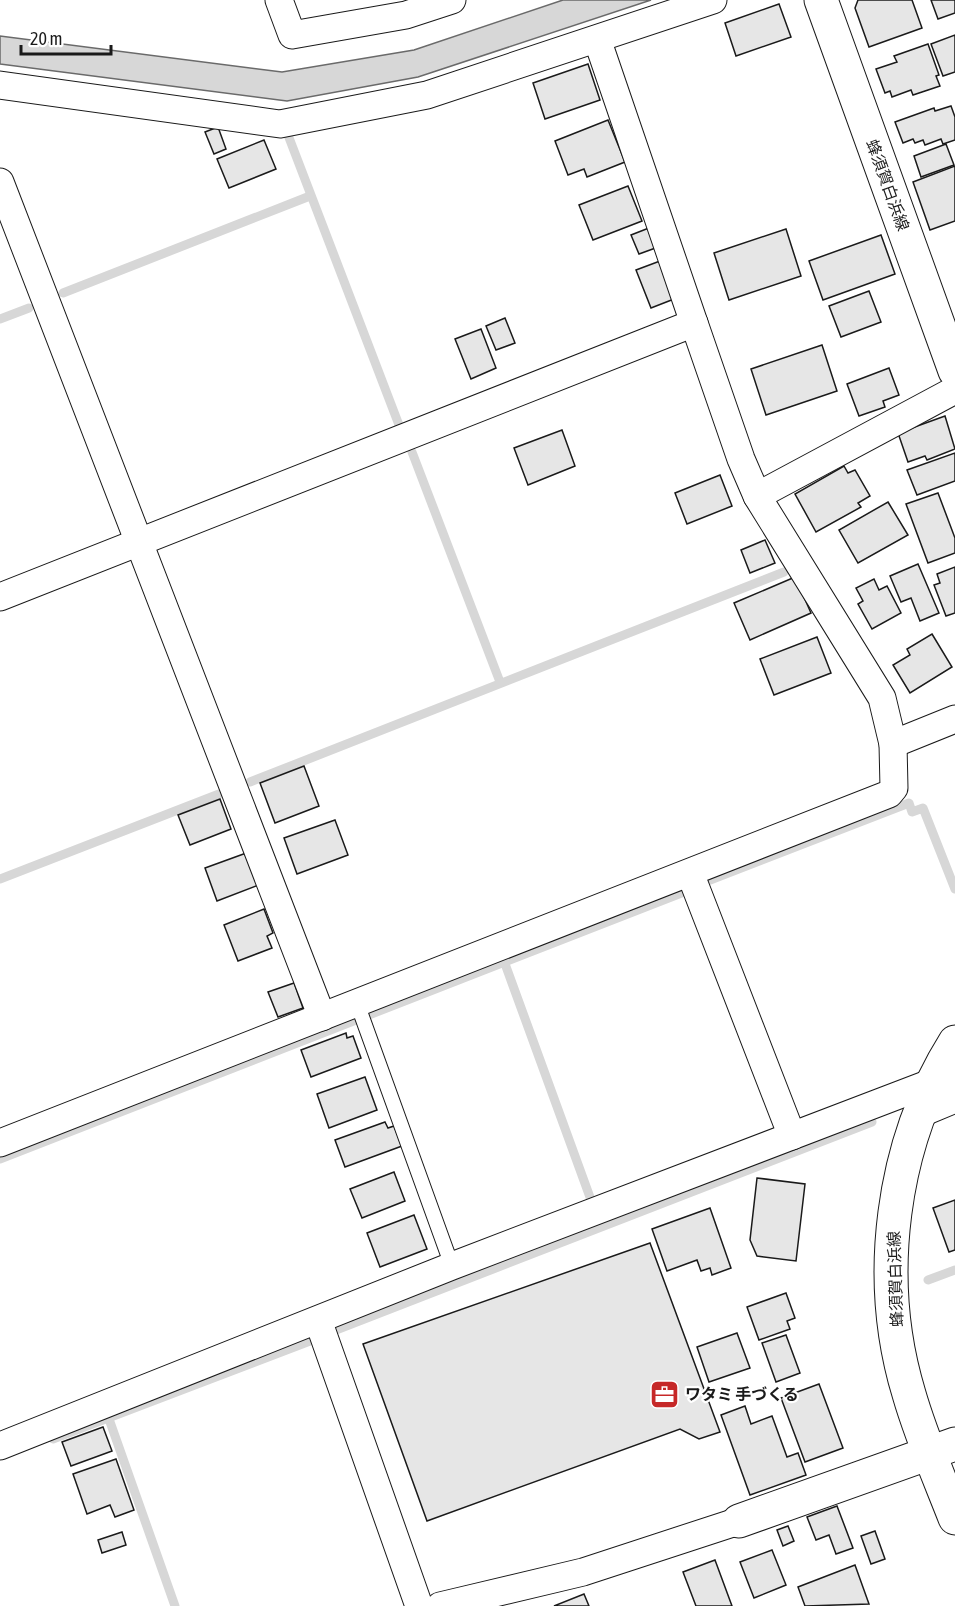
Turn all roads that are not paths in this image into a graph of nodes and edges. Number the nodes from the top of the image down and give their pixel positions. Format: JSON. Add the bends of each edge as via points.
{"nodes":[{"id":1,"x":279,"y":0,"type":"edge"},
{"id":2,"x":452,"y":0,"type":"edge"},
{"id":3,"x":713,"y":0,"type":"edge"},
{"id":4,"x":821,"y":0,"type":"edge"},
{"id":5,"x":597,"y":39,"type":"junction"},
{"id":6,"x":0,"y":85,"type":"edge"},
{"id":7,"x":0,"y":182,"type":"edge"},
{"id":8,"x":694,"y":323,"type":"junction"},
{"id":9,"x":955,"y":371,"type":"edge"},
{"id":10,"x":955,"y":390,"type":"edge"},
{"id":11,"x":757,"y":496,"type":"junction"},
{"id":12,"x":138,"y":543,"type":"junction"},
{"id":13,"x":0,"y":597,"type":"edge"},
{"id":14,"x":955,"y":719,"type":"edge"},
{"id":15,"x":892,"y":744,"type":"junction"},
{"id":16,"x":690,"y":873,"type":"junction"},
{"id":17,"x":361,"y":1013,"type":"junction"},
{"id":18,"x":322,"y":1017,"type":"junction"},
{"id":19,"x":955,"y":1042,"type":"edge"},
{"id":20,"x":948,"y":1085,"type":"edge"},
{"id":21,"x":792,"y":1136,"type":"junction"},
{"id":22,"x":0,"y":1143,"type":"edge"},
{"id":23,"x":452,"y":1266,"type":"junction"},
{"id":24,"x":318,"y":1320,"type":"junction"},
{"id":25,"x":0,"y":1446,"type":"edge"},
{"id":26,"x":942,"y":1448,"type":"edge"},
{"id":27,"x":955,"y":1518,"type":"edge"},
{"id":28,"x":739,"y":1521,"type":"joint"},
{"id":29,"x":447,"y":1605,"type":"edge"},
{"id":30,"x":419,"y":1606,"type":"edge"}],
"edges":[{"from":1,"to":2,"type":"street","via":[[292,35],[406,15]]},
{"from":3,"to":5,"type":"street"},
{"from":4,"to":9,"type":"main road","name":"蜂須賀白浜線"},
{"from":5,"to":6,"type":"street","via":[[427,95],[280,124]]},
{"from":5,"to":8,"type":"street"},
{"from":7,"to":12,"type":"street"},
{"from":8,"to":11,"type":"street"},
{"from":8,"to":12,"type":"street"},
{"from":10,"to":11,"type":"street"},
{"from":11,"to":15,"type":"street","via":[[882,698]]},
{"from":12,"to":13,"type":"street"},
{"from":12,"to":18,"type":"street"},
{"from":14,"to":15,"type":"street"},
{"from":15,"to":16,"type":"street","via":[[894,788],[889,794]]},
{"from":16,"to":17,"type":"street"},
{"from":16,"to":21,"type":"street"},
{"from":17,"to":18,"type":"street"},
{"from":17,"to":23,"type":"lane"},
{"from":18,"to":22,"type":"street"},
{"from":19,"to":20,"type":"main road","name":"蜂須賀白浜線"},
{"from":20,"to":21,"type":"street"},
{"from":20,"to":26,"type":"main road","name":"蜂須賀白浜線","via":[[919,1114],[904,1161],[893,1220],[892,1277],[899,1354],[908,1394]]},
{"from":21,"to":23,"type":"street"},
{"from":23,"to":24,"type":"street"},
{"from":24,"to":25,"type":"street"},
{"from":24,"to":30,"type":"street"},
{"from":26,"to":27,"type":"main road","name":"蜂須賀白浜線"},
{"from":26,"to":28,"type":"main road"},
{"from":28,"to":29,"type":"street","via":[[583,1572]]}]}
